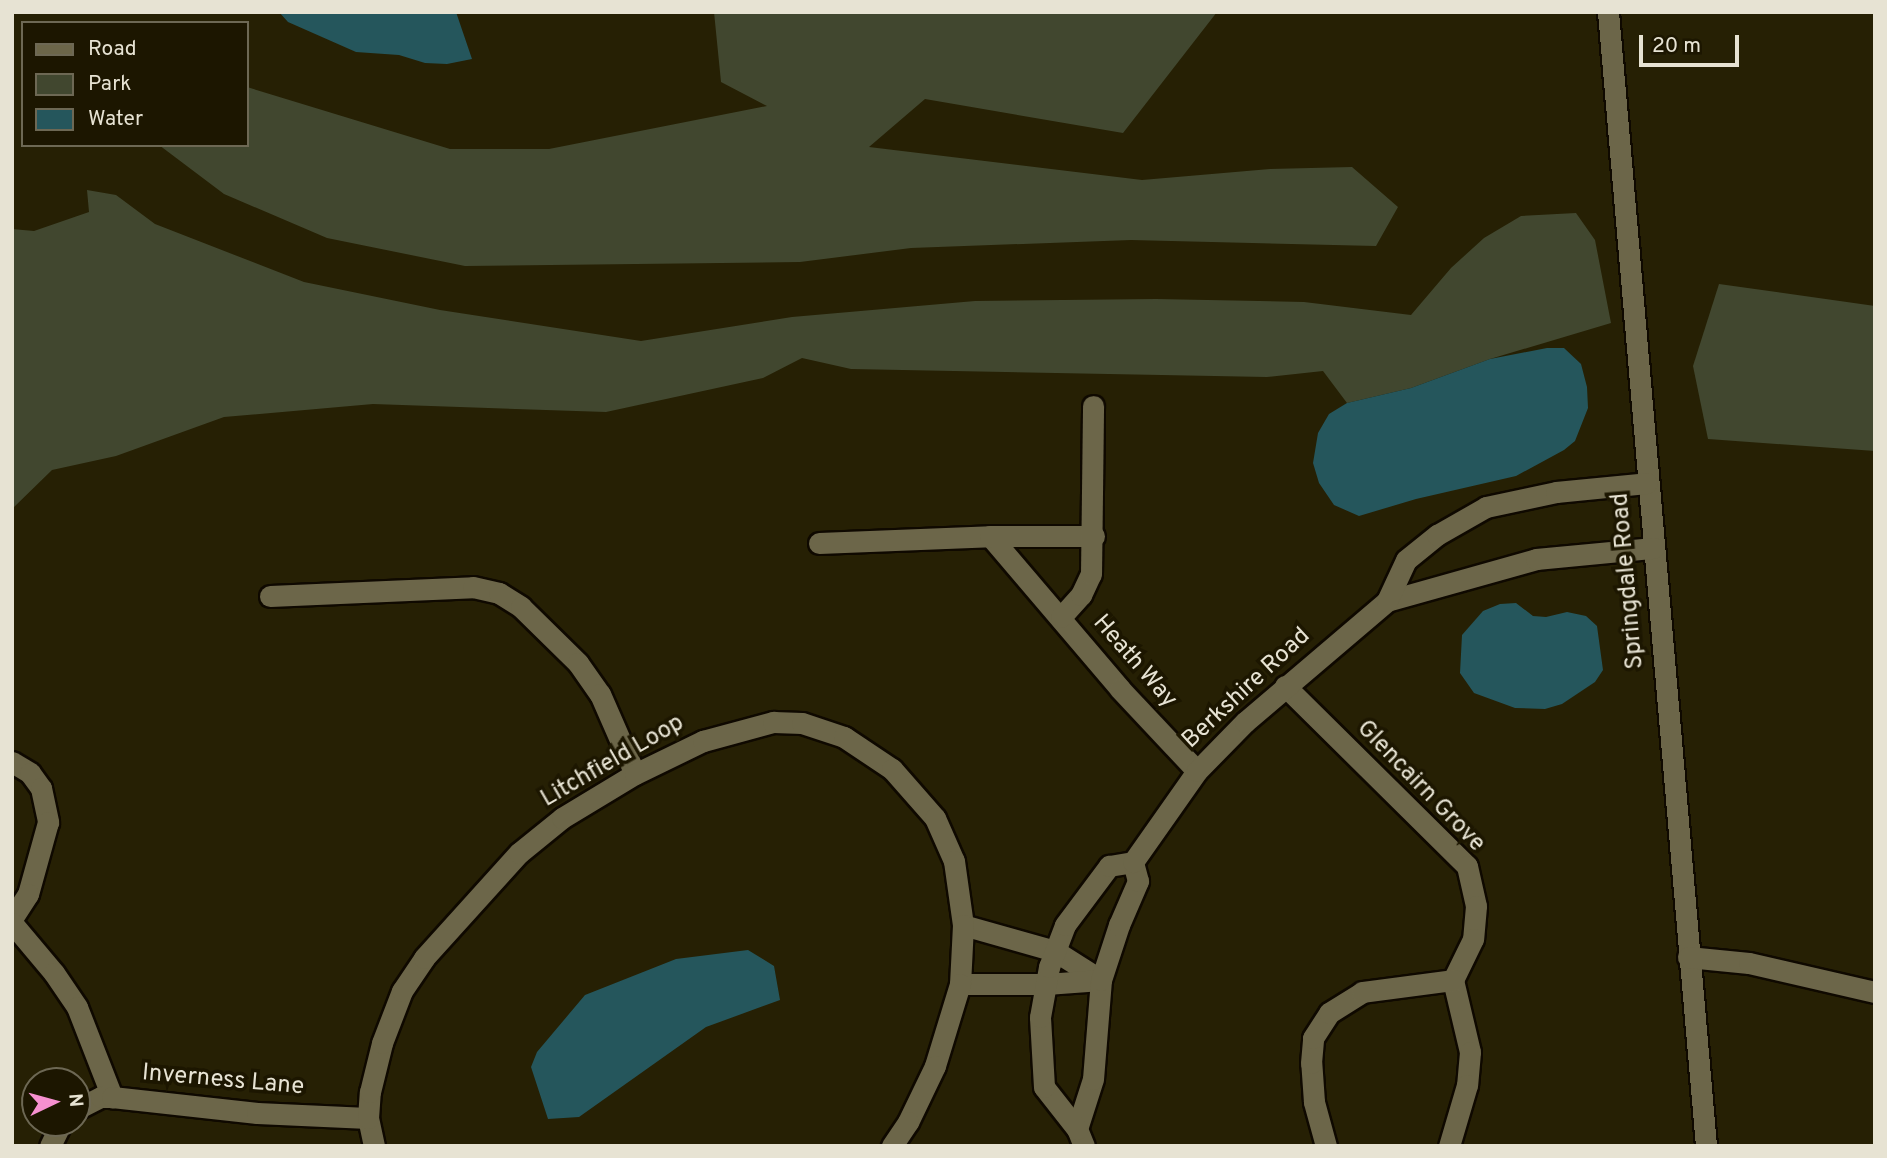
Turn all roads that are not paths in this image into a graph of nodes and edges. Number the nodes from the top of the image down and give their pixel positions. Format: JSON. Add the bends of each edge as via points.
{"nodes":[{"id":1,"x":1608,"y":12,"type":"edge"},
{"id":2,"x":1093,"y":406,"type":"dead end"},
{"id":3,"x":1647,"y":482,"type":"junction"},
{"id":4,"x":990,"y":536,"type":"junction"},
{"id":5,"x":1094,"y":536,"type":"junction"},
{"id":6,"x":819,"y":543,"type":"dead end"},
{"id":7,"x":1653,"y":548,"type":"junction"},
{"id":8,"x":270,"y":596,"type":"dead end"},
{"id":9,"x":1387,"y":601,"type":"junction"},
{"id":10,"x":1061,"y":617,"type":"junction"},
{"id":11,"x":1285,"y":687,"type":"junction"},
{"id":12,"x":12,"y":762,"type":"edge"},
{"id":13,"x":1197,"y":771,"type":"junction"},
{"id":14,"x":635,"y":774,"type":"junction"},
{"id":15,"x":1133,"y":862,"type":"junction"},
{"id":16,"x":12,"y":921,"type":"edge"},
{"id":17,"x":963,"y":925,"type":"junction"},
{"id":18,"x":1055,"y":951,"type":"junction"},
{"id":19,"x":1688,"y":957,"type":"junction"},
{"id":20,"x":1101,"y":980,"type":"junction"},
{"id":21,"x":1454,"y":981,"type":"junction"},
{"id":22,"x":960,"y":984,"type":"junction"},
{"id":23,"x":1046,"y":984,"type":"junction"},
{"id":24,"x":1875,"y":992,"type":"edge"},
{"id":25,"x":112,"y":1097,"type":"junction"},
{"id":26,"x":91,"y":1103,"type":"edge"},
{"id":27,"x":368,"y":1118,"type":"junction"},
{"id":28,"x":1080,"y":1137,"type":"edge"},
{"id":29,"x":374,"y":1146,"type":"edge"},
{"id":30,"x":892,"y":1146,"type":"edge"},
{"id":31,"x":1326,"y":1146,"type":"edge"},
{"id":32,"x":1449,"y":1146,"type":"edge"},
{"id":33,"x":1706,"y":1146,"type":"edge"}],
"edges":[{"from":1,"to":3,"type":"street","name":"Springdale Road"},
{"from":2,"to":5,"type":"street","name":"Heath Way"},
{"from":3,"to":7,"type":"street","name":"Springdale Road"},
{"from":3,"to":9,"type":"street","name":"Berkshire Road","via":[[1556,492],[1486,507],[1437,535],[1406,560]]},
{"from":4,"to":5,"type":"street"},
{"from":4,"to":6,"type":"street"},
{"from":4,"to":10,"type":"street","name":"Heath Way"},
{"from":5,"to":10,"type":"street","name":"Heath Way","via":[[1091,574]]},
{"from":7,"to":9,"type":"street","name":"Berkshire Road","via":[[1536,559]]},
{"from":7,"to":19,"type":"street","name":"Springdale Road"},
{"from":8,"to":14,"type":"street","via":[[473,587],[499,593],[522,607],[579,663],[600,694]]},
{"from":9,"to":11,"type":"street","name":"Berkshire Road"},
{"from":10,"to":13,"type":"street","name":"Heath Way"},
{"from":11,"to":13,"type":"street","name":"Berkshire Road"},
{"from":11,"to":21,"type":"street","name":"Glencairn Grove","via":[[1467,866],[1476,906],[1473,939]]},
{"from":12,"to":16,"type":"street","via":[[30,773],[41,788],[48,822],[28,894]]},
{"from":13,"to":15,"type":"street","name":"Berkshire Road"},
{"from":14,"to":17,"type":"street","name":"Litchfield Loop","via":[[703,741],[773,722],[802,723],[845,737],[892,769],[935,818],[954,861]]},
{"from":14,"to":27,"type":"street","name":"Litchfield Loop","via":[[562,818],[519,853],[424,958],[401,991],[382,1043]]},
{"from":15,"to":18,"type":"street","via":[[1109,866],[1065,925]]},
{"from":15,"to":20,"type":"street","via":[[1138,881]]},
{"from":16,"to":25,"type":"street","via":[[77,1007]]},
{"from":17,"to":18,"type":"street"},
{"from":17,"to":22,"type":"street","name":"Litchfield Loop"},
{"from":18,"to":20,"type":"street"},
{"from":18,"to":23,"type":"street"},
{"from":19,"to":24,"type":"street","via":[[1749,962]]},
{"from":19,"to":33,"type":"street","name":"Springdale Road"},
{"from":20,"to":23,"type":"street"},
{"from":20,"to":28,"type":"street","via":[[1093,1079]]},
{"from":21,"to":31,"type":"street","via":[[1362,992],[1329,1013],[1313,1038],[1311,1063],[1314,1102]]},
{"from":21,"to":32,"type":"street","via":[[1470,1052]]},
{"from":22,"to":23,"type":"street"},
{"from":22,"to":30,"type":"street","name":"Litchfield Loop","via":[[935,1066]]},
{"from":23,"to":28,"type":"street","via":[[1040,1017],[1044,1087]]},
{"from":25,"to":26,"type":"street","name":"Inverness Lane"},
{"from":25,"to":27,"type":"street","name":"Inverness Lane","via":[[257,1113]]},
{"from":27,"to":29,"type":"street","name":"Litchfield Loop"}]}
